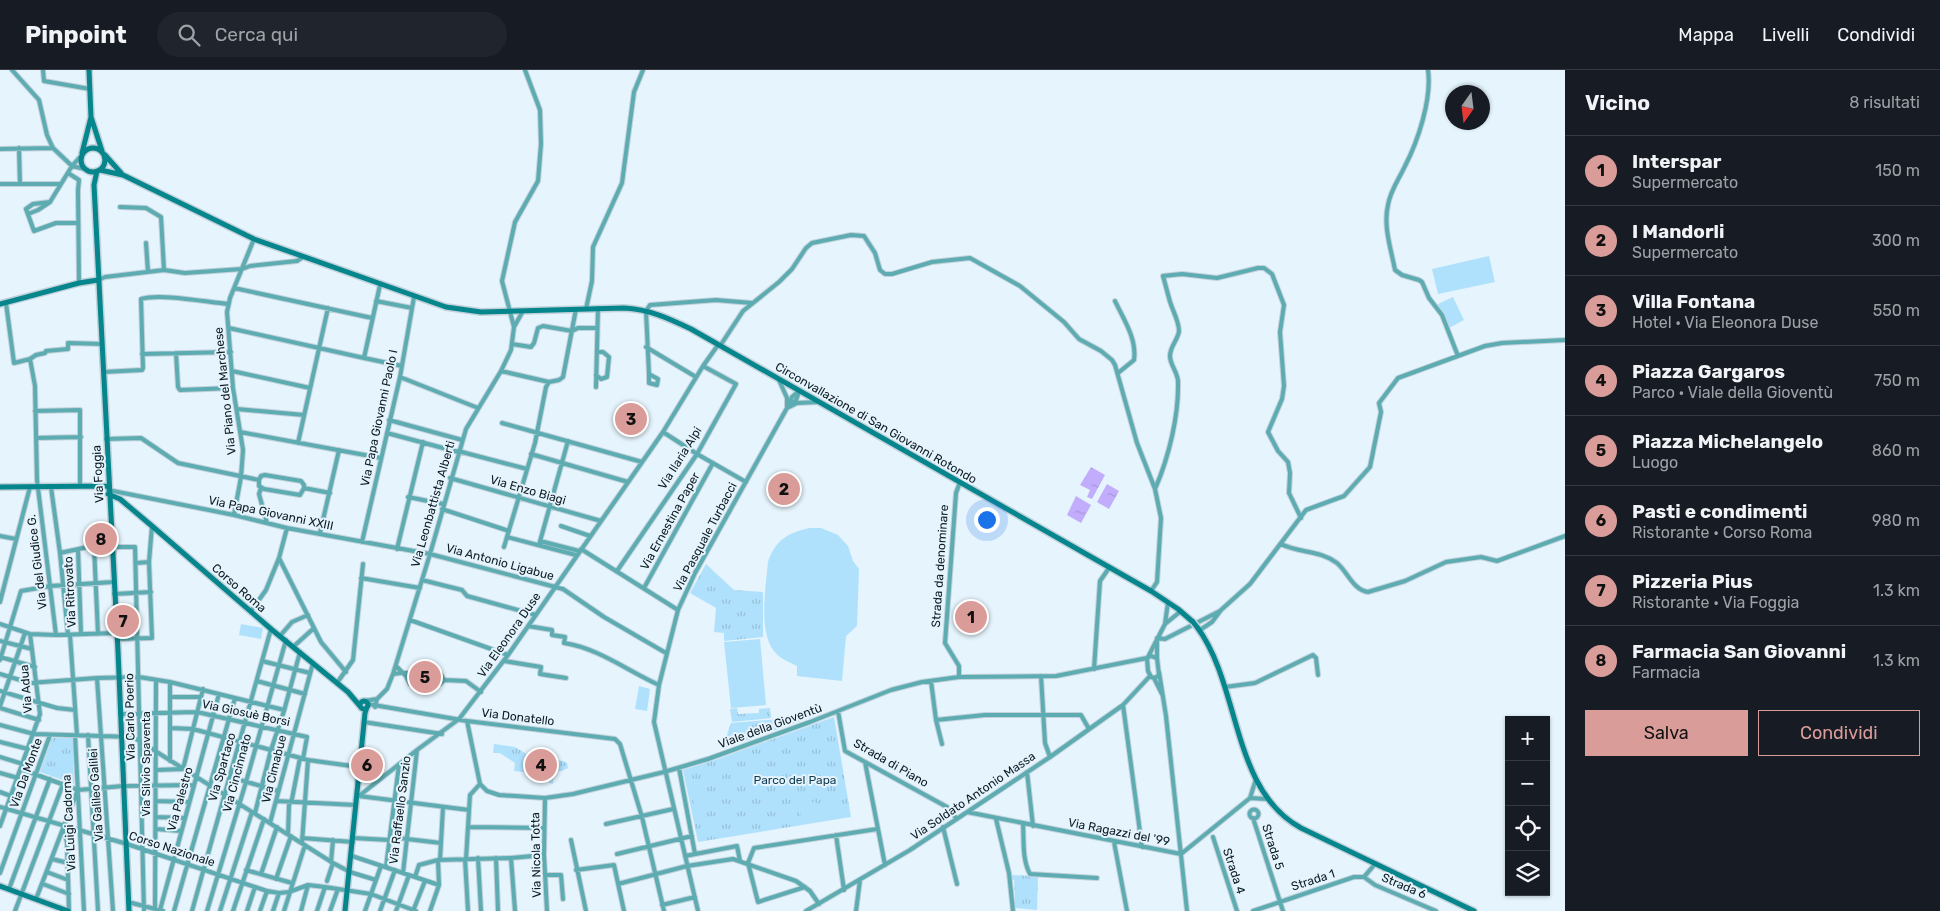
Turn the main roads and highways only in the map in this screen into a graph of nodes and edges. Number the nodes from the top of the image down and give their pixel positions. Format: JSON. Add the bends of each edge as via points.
{"nodes":[{"id":1,"x":89,"y":70,"type":"edge"},
{"id":2,"x":91,"y":117,"type":"junction"},
{"id":3,"x":103,"y":152,"type":"junction"},
{"id":4,"x":81,"y":155,"type":"junction"},
{"id":5,"x":86,"y":170,"type":"junction"},
{"id":6,"x":99,"y":171,"type":"junction"},
{"id":7,"x":124,"y":175,"type":"junction"},
{"id":8,"x":94,"y":185,"type":"junction"},
{"id":9,"x":98,"y":280,"type":"junction"},
{"id":10,"x":3,"y":303,"type":"edge"},
{"id":11,"x":0,"y":487,"type":"edge"},
{"id":12,"x":108,"y":490,"type":"junction"},
{"id":13,"x":0,"y":886,"type":"edge"},
{"id":14,"x":68,"y":911,"type":"edge"},
{"id":15,"x":129,"y":911,"type":"edge"},
{"id":16,"x":345,"y":911,"type":"edge"},
{"id":17,"x":1474,"y":911,"type":"edge"}],
"edges":[{"from":1,"to":2,"type":"main road"},
{"from":2,"to":3,"type":"main road"},
{"from":2,"to":4,"type":"main road"},
{"from":3,"to":4,"type":"main road","via":[[92,147]]},
{"from":3,"to":6,"type":"main road","name":"Via Foggia","via":[[105,160]]},
{"from":3,"to":7,"type":"main road","name":"Circonvallazione di San Giovanni Rotondo"},
{"from":4,"to":5,"type":"main road","name":"Via Foggia","via":[[81,164]]},
{"from":5,"to":6,"type":"main road"},
{"from":5,"to":8,"type":"main road","name":"Via Foggia"},
{"from":6,"to":7,"type":"main road","name":"Circonvallazione di San Giovanni Rotondo"},
{"from":6,"to":8,"type":"main road","name":"Via Foggia"},
{"from":7,"to":17,"type":"main road","name":"Circonvallazione di San Giovanni Rotondo","bridge":true,"via":[[254,240],[414,297],[462,310],[510,312],[627,308],[672,320],[1181,611],[1199,629],[1208,645],[1256,779],[1267,799],[1283,816]]},
{"from":8,"to":9,"type":"main road","name":"Via Foggia"},
{"from":9,"to":10,"type":"main road"},
{"from":9,"to":12,"type":"main road","name":"Via Foggia"},
{"from":11,"to":12,"type":"main road","via":[[80,486]]},
{"from":12,"to":15,"type":"main road","name":"Via Foggia"},
{"from":12,"to":16,"type":"main road","name":"Corso Roma","via":[[355,700],[365,704]]},
{"from":13,"to":14,"type":"main road"}]}
